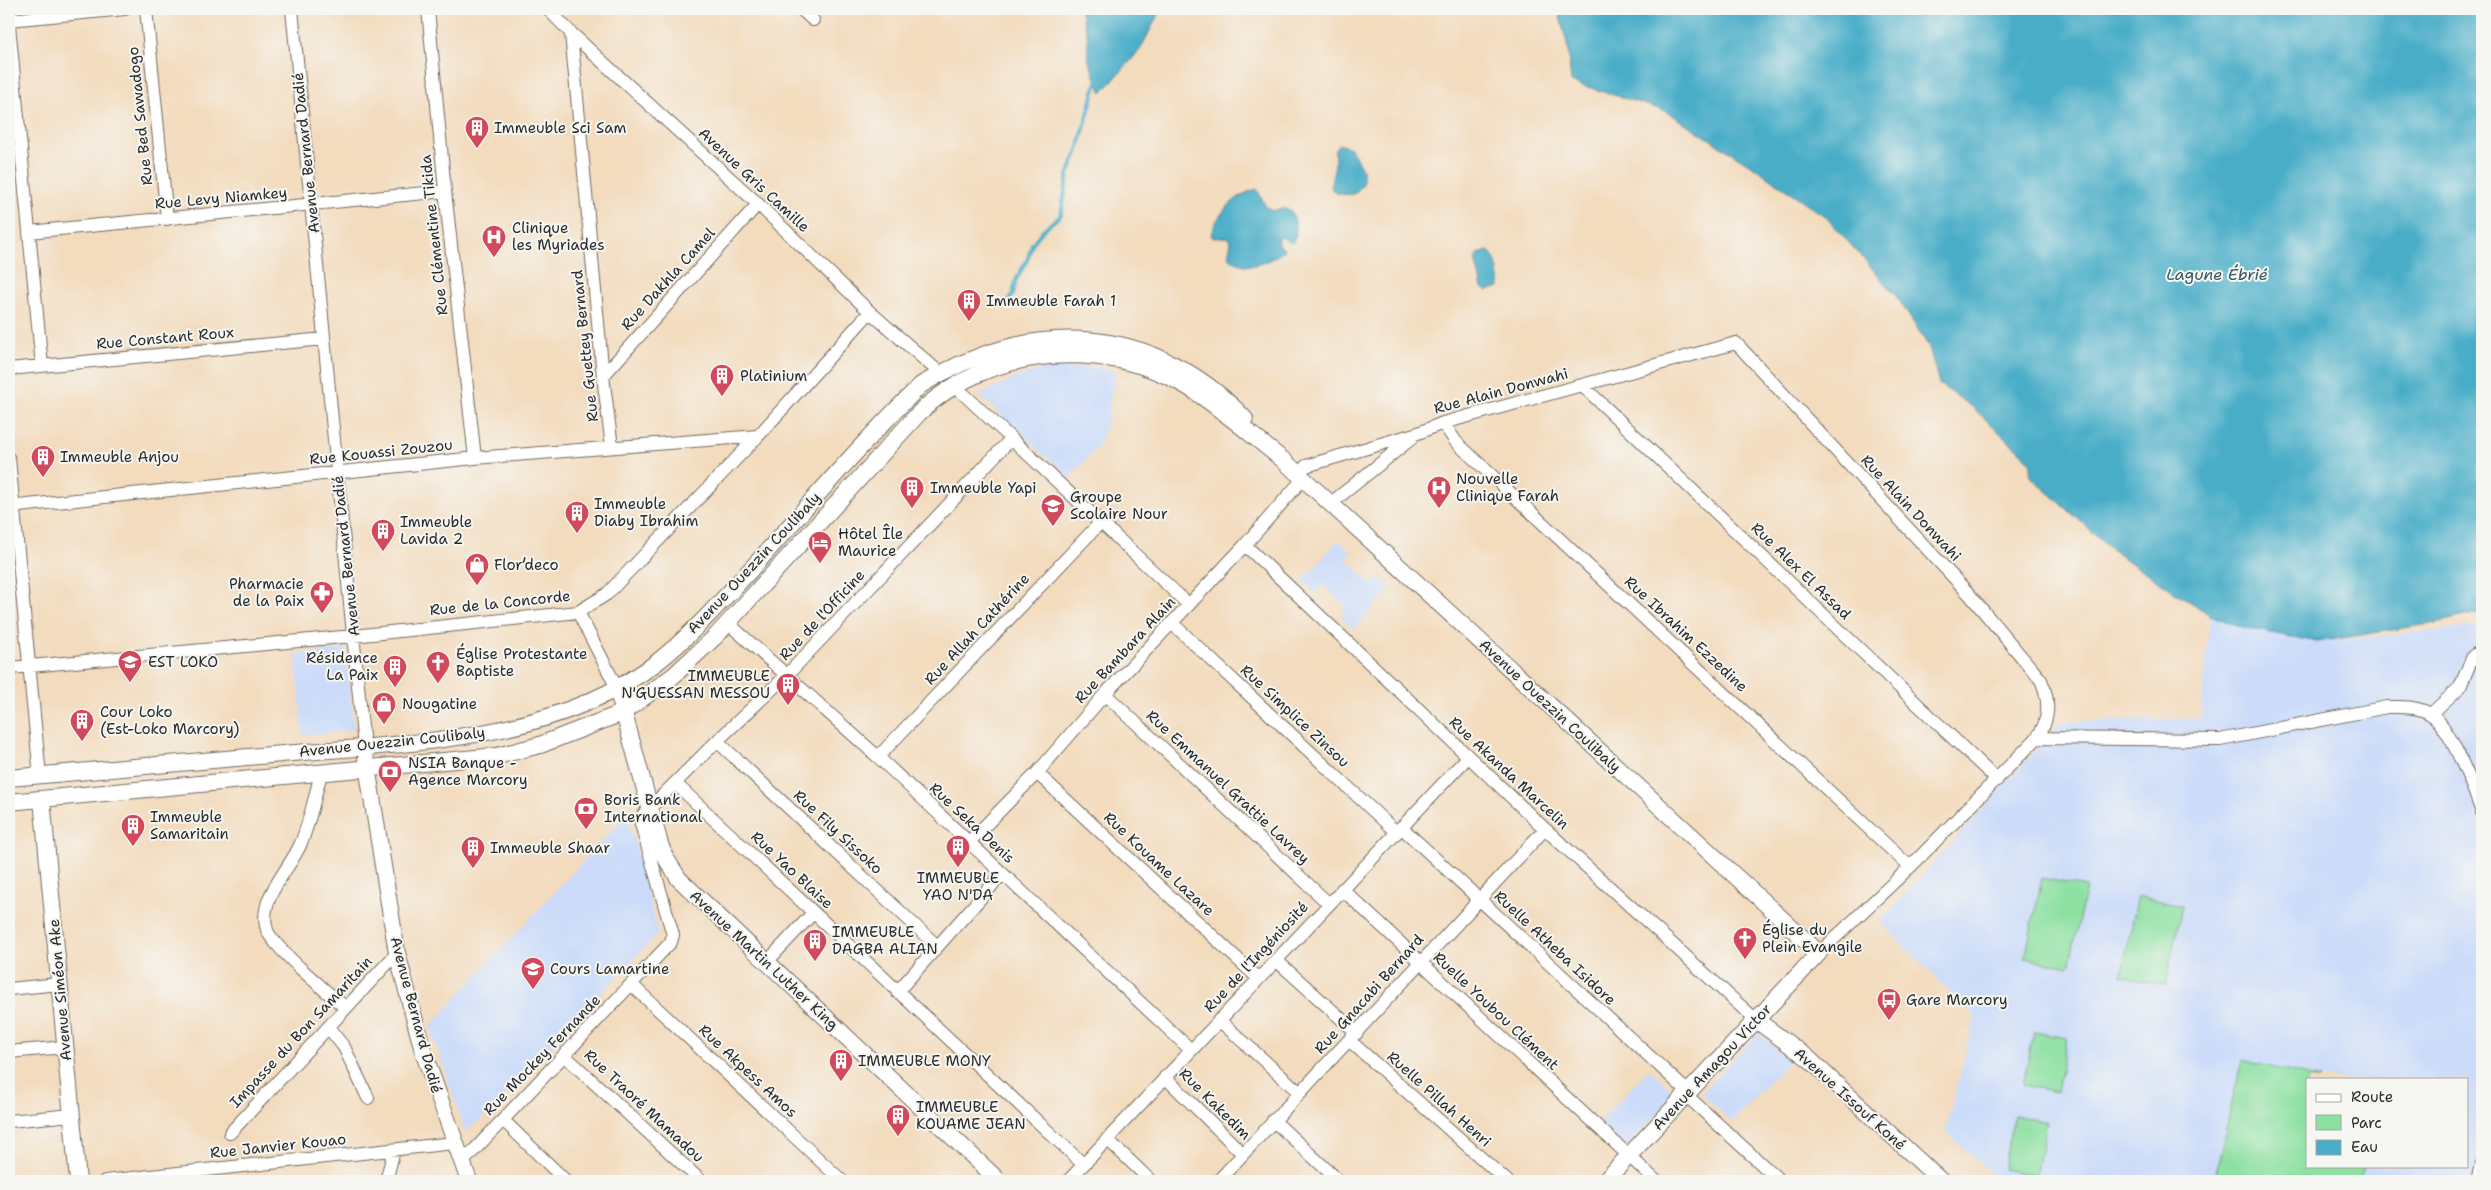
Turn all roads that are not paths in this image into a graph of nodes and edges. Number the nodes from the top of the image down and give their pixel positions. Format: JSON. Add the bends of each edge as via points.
{"nodes":[{"id":1,"x":125,"y":9,"type":"edge"},
{"id":2,"x":146,"y":9,"type":"edge"},
{"id":3,"x":292,"y":9,"type":"edge"},
{"id":4,"x":428,"y":9,"type":"edge"},
{"id":5,"x":548,"y":9,"type":"edge"},
{"id":6,"x":801,"y":9,"type":"edge"},
{"id":7,"x":9,"y":20,"type":"edge"},
{"id":8,"x":813,"y":20,"type":"dead end"},
{"id":9,"x":9,"y":25,"type":"edge"},
{"id":10,"x":572,"y":33,"type":"junction"},
{"id":11,"x":445,"y":191,"type":"junction"},
{"id":12,"x":758,"y":204,"type":"junction"},
{"id":13,"x":311,"y":206,"type":"junction"},
{"id":14,"x":167,"y":219,"type":"junction"},
{"id":15,"x":29,"y":232,"type":"junction"},
{"id":16,"x":870,"y":312,"type":"junction"},
{"id":17,"x":324,"y":339,"type":"junction"},
{"id":18,"x":42,"y":366,"type":"junction"},
{"id":19,"x":9,"y":369,"type":"edge"},
{"id":20,"x":940,"y":373,"type":"junction"},
{"id":21,"x":603,"y":376,"type":"junction"},
{"id":22,"x":954,"y":385,"type":"junction"},
{"id":23,"x":1583,"y":386,"type":"junction"},
{"id":24,"x":1443,"y":422,"type":"junction"},
{"id":25,"x":1418,"y":433,"type":"junction"},
{"id":26,"x":758,"y":436,"type":"junction"},
{"id":27,"x":1011,"y":439,"type":"junction"},
{"id":28,"x":612,"y":447,"type":"junction"},
{"id":29,"x":475,"y":458,"type":"junction"},
{"id":30,"x":9,"y":459,"type":"edge"},
{"id":31,"x":1282,"y":459,"type":"junction"},
{"id":32,"x":338,"y":474,"type":"junction"},
{"id":33,"x":1300,"y":476,"type":"junction"},
{"id":34,"x":1330,"y":504,"type":"junction"},
{"id":35,"x":11,"y":507,"type":"edge"},
{"id":36,"x":1100,"y":523,"type":"junction"},
{"id":37,"x":1246,"y":545,"type":"junction"},
{"id":38,"x":1189,"y":605,"type":"junction"},
{"id":39,"x":578,"y":612,"type":"junction"},
{"id":40,"x":728,"y":622,"type":"junction"},
{"id":41,"x":1172,"y":623,"type":"junction"},
{"id":42,"x":353,"y":636,"type":"junction"},
{"id":43,"x":2482,"y":650,"type":"edge"},
{"id":44,"x":29,"y":666,"type":"junction"},
{"id":45,"x":9,"y":668,"type":"edge"},
{"id":46,"x":788,"y":675,"type":"junction"},
{"id":47,"x":617,"y":688,"type":"junction"},
{"id":48,"x":1105,"y":694,"type":"junction"},
{"id":49,"x":622,"y":713,"type":"junction"},
{"id":50,"x":2431,"y":714,"type":"junction"},
{"id":51,"x":2037,"y":738,"type":"junction"},
{"id":52,"x":717,"y":741,"type":"junction"},
{"id":53,"x":364,"y":746,"type":"junction"},
{"id":54,"x":878,"y":757,"type":"junction"},
{"id":55,"x":1468,"y":757,"type":"junction"},
{"id":56,"x":367,"y":769,"type":"junction"},
{"id":57,"x":321,"y":773,"type":"junction"},
{"id":58,"x":1037,"y":773,"type":"junction"},
{"id":59,"x":40,"y":776,"type":"junction"},
{"id":60,"x":9,"y":778,"type":"edge"},
{"id":61,"x":1997,"y":780,"type":"junction"},
{"id":62,"x":676,"y":784,"type":"junction"},
{"id":63,"x":2478,"y":793,"type":"edge"},
{"id":64,"x":42,"y":799,"type":"junction"},
{"id":65,"x":9,"y":802,"type":"edge"},
{"id":66,"x":650,"y":808,"type":"junction"},
{"id":67,"x":2482,"y":813,"type":"edge"},
{"id":68,"x":1545,"y":829,"type":"junction"},
{"id":69,"x":1398,"y":830,"type":"junction"},
{"id":70,"x":969,"y":842,"type":"junction"},
{"id":71,"x":1910,"y":867,"type":"junction"},
{"id":72,"x":1002,"y":874,"type":"junction"},
{"id":73,"x":1342,"y":890,"type":"junction"},
{"id":74,"x":1478,"y":899,"type":"junction"},
{"id":75,"x":1329,"y":904,"type":"junction"},
{"id":76,"x":813,"y":913,"type":"junction"},
{"id":77,"x":937,"y":946,"type":"junction"},
{"id":78,"x":1823,"y":948,"type":"junction"},
{"id":79,"x":397,"y":954,"type":"junction"},
{"id":80,"x":1276,"y":960,"type":"junction"},
{"id":81,"x":766,"y":963,"type":"junction"},
{"id":82,"x":1420,"y":963,"type":"junction"},
{"id":83,"x":1258,"y":978,"type":"junction"},
{"id":84,"x":59,"y":984,"type":"junction"},
{"id":85,"x":632,"y":985,"type":"junction"},
{"id":86,"x":9,"y":989,"type":"edge"},
{"id":87,"x":897,"y":992,"type":"junction"},
{"id":88,"x":346,"y":1008,"type":"junction"},
{"id":89,"x":1219,"y":1020,"type":"junction"},
{"id":90,"x":1756,"y":1020,"type":"junction"},
{"id":91,"x":328,"y":1027,"type":"junction"},
{"id":92,"x":1353,"y":1037,"type":"junction"},
{"id":93,"x":65,"y":1047,"type":"junction"},
{"id":94,"x":1191,"y":1050,"type":"junction"},
{"id":95,"x":9,"y":1052,"type":"edge"},
{"id":96,"x":564,"y":1055,"type":"junction"},
{"id":97,"x":1165,"y":1076,"type":"junction"},
{"id":98,"x":1300,"y":1093,"type":"junction"},
{"id":99,"x":1687,"y":1094,"type":"junction"},
{"id":100,"x":368,"y":1098,"type":"dead end"},
{"id":101,"x":72,"y":1115,"type":"junction"},
{"id":102,"x":503,"y":1120,"type":"junction"},
{"id":103,"x":1273,"y":1120,"type":"junction"},
{"id":104,"x":9,"y":1121,"type":"edge"},
{"id":105,"x":230,"y":1133,"type":"dead end"},
{"id":106,"x":1106,"y":1139,"type":"junction"},
{"id":107,"x":454,"y":1143,"type":"junction"},
{"id":108,"x":394,"y":1150,"type":"junction"},
{"id":109,"x":1242,"y":1154,"type":"junction"},
{"id":110,"x":1629,"y":1156,"type":"junction"},
{"id":111,"x":462,"y":1163,"type":"junction"},
{"id":112,"x":1083,"y":1164,"type":"junction"},
{"id":113,"x":2482,"y":1164,"type":"edge"},
{"id":114,"x":78,"y":1181,"type":"edge"},
{"id":115,"x":105,"y":1181,"type":"edge"},
{"id":116,"x":386,"y":1181,"type":"edge"},
{"id":117,"x":469,"y":1181,"type":"edge"},
{"id":118,"x":566,"y":1181,"type":"edge"},
{"id":119,"x":701,"y":1181,"type":"edge"},
{"id":120,"x":842,"y":1181,"type":"edge"},
{"id":121,"x":999,"y":1181,"type":"edge"},
{"id":122,"x":1068,"y":1181,"type":"edge"},
{"id":123,"x":1151,"y":1181,"type":"edge"},
{"id":124,"x":1218,"y":1181,"type":"edge"},
{"id":125,"x":1339,"y":1181,"type":"edge"},
{"id":126,"x":1507,"y":1181,"type":"edge"},
{"id":127,"x":1605,"y":1181,"type":"edge"},
{"id":128,"x":1656,"y":1181,"type":"edge"},
{"id":129,"x":1780,"y":1181,"type":"edge"},
{"id":130,"x":1941,"y":1181,"type":"edge"},
{"id":131,"x":2478,"y":1181,"type":"edge"}],
"edges":[{"from":1,"to":7,"type":"street"},
{"from":2,"to":14,"type":"street","name":"Rue Bed Sawadogo"},
{"from":3,"to":13,"type":"street","name":"Avenue Bernard Dadié"},
{"from":4,"to":11,"type":"street","name":"Rue Clémentine Tikida"},
{"from":5,"to":10,"type":"street","name":"Avenue Gris Camille"},
{"from":6,"to":8,"type":"street"},
{"from":9,"to":15,"type":"street"},
{"from":10,"to":12,"type":"street","name":"Avenue Gris Camille"},
{"from":10,"to":21,"type":"street","name":"Rue Guettey Bernard"},
{"from":11,"to":13,"type":"street","name":"Rue Levy Niamkey"},
{"from":11,"to":29,"type":"street","name":"Rue Clémentine Tikida"},
{"from":12,"to":16,"type":"street","name":"Avenue Gris Camille"},
{"from":12,"to":21,"type":"street","name":"Rue Dakhla Camel"},
{"from":13,"to":14,"type":"street","name":"Rue Levy Niamkey"},
{"from":13,"to":17,"type":"street","name":"Avenue Bernard Dadié"},
{"from":14,"to":15,"type":"street","name":"Rue Levy Niamkey"},
{"from":15,"to":18,"type":"street"},
{"from":16,"to":20,"type":"street","name":"Avenue Gris Camille"},
{"from":16,"to":26,"type":"street","name":"Rue de la Concorde"},
{"from":17,"to":18,"type":"street","name":"Rue Constant Roux"},
{"from":17,"to":32,"type":"street","name":"Avenue Bernard Dadié"},
{"from":18,"to":19,"type":"street","name":"Rue Constant Roux"},
{"from":20,"to":31,"type":"street","name":"Avenue Ouezzin Coulibaly","via":[[991,351],[1027,342],[1062,339],[1131,348],[1168,360],[1195,375],[1227,400]]},
{"from":20,"to":47,"type":"street","name":"Avenue Ouezzin Coulibaly","via":[[904,401],[703,621],[656,663]]},
{"from":21,"to":28,"type":"street","name":"Rue Guettey Bernard"},
{"from":22,"to":27,"type":"street"},
{"from":22,"to":31,"type":"street","name":"Avenue Ouezzin Coulibaly","via":[[996,366],[1029,358],[1092,356],[1128,362],[1188,387]]},
{"from":22,"to":40,"type":"street","name":"Avenue Ouezzin Coulibaly","via":[[919,413]]},
{"from":23,"to":24,"type":"street","name":"Rue Alain Donwahi"},
{"from":23,"to":51,"type":"street","name":"Rue Alain Donwahi","via":[[1736,342],[1969,594],[2041,680],[2049,697],[2048,718]]},
{"from":23,"to":61,"type":"street","name":"Rue Alex El Assad"},
{"from":24,"to":25,"type":"street","name":"Rue Alain Donwahi"},
{"from":24,"to":71,"type":"street","name":"Rue Ibrahim Ezzedine","via":[[1456,442]]},
{"from":25,"to":33,"type":"street","name":"Rue Alain Donwahi","via":[[1306,466]]},
{"from":25,"to":34,"type":"street","name":"Rue Alain Donwahi"},
{"from":26,"to":28,"type":"street","name":"Rue Kouassi Zouzou"},
{"from":26,"to":39,"type":"street","name":"Rue de la Concorde","via":[[607,594]]},
{"from":27,"to":36,"type":"street"},
{"from":27,"to":46,"type":"street","name":"Rue de l'Officine"},
{"from":28,"to":29,"type":"street","name":"Rue Kouassi Zouzou"},
{"from":29,"to":32,"type":"street","name":"Rue Kouassi Zouzou"},
{"from":30,"to":35,"type":"street"},
{"from":31,"to":33,"type":"street","name":"Avenue Ouezzin Coulibaly"},
{"from":32,"to":35,"type":"street","name":"Rue Kouassi Zouzou"},
{"from":32,"to":42,"type":"street","name":"Avenue Bernard Dadié"},
{"from":33,"to":34,"type":"street","name":"Avenue Ouezzin Coulibaly"},
{"from":33,"to":37,"type":"street","name":"Rue Bambara Alain"},
{"from":34,"to":78,"type":"street","name":"Avenue Ouezzin Coulibaly"},
{"from":35,"to":44,"type":"street"},
{"from":36,"to":38,"type":"street"},
{"from":36,"to":54,"type":"street","name":"Rue Allah Cathérine"},
{"from":37,"to":38,"type":"street","name":"Rue Bambara Alain"},
{"from":37,"to":55,"type":"street","name":"Rue Akanda Marcelin"},
{"from":38,"to":41,"type":"street","name":"Rue Bambara Alain"},
{"from":39,"to":42,"type":"street","name":"Rue de la Concorde"},
{"from":39,"to":47,"type":"street"},
{"from":40,"to":46,"type":"street","name":"Rue Seka Denis"},
{"from":40,"to":49,"type":"street","name":"Avenue Ouezzin Coulibaly","via":[[673,676]]},
{"from":41,"to":48,"type":"street","name":"Rue Bambara Alain"},
{"from":41,"to":69,"type":"street","name":"Rue Simplice Zinsou"},
{"from":42,"to":44,"type":"street","name":"Rue de la Concorde"},
{"from":42,"to":53,"type":"street","name":"Avenue Bernard Dadié"},
{"from":43,"to":50,"type":"street","via":[[2472,656],[2460,688]]},
{"from":44,"to":45,"type":"street","name":"Rue de la Concorde"},
{"from":44,"to":59,"type":"street"},
{"from":46,"to":52,"type":"street","name":"Rue de l'Officine"},
{"from":46,"to":54,"type":"street","name":"Rue Seka Denis"},
{"from":47,"to":49,"type":"street","name":"Avenue Martin Luther King"},
{"from":47,"to":53,"type":"street","name":"Avenue Ouezzin Coulibaly","via":[[534,722],[490,732]]},
{"from":48,"to":58,"type":"street","name":"Rue Bambara Alain"},
{"from":48,"to":75,"type":"street","name":"Rue Emmanuel Grattie Lavrey"},
{"from":49,"to":56,"type":"street","name":"Avenue Ouezzin Coulibaly","via":[[540,745],[497,756]]},
{"from":49,"to":66,"type":"street","name":"Avenue Martin Luther King"},
{"from":50,"to":51,"type":"street","via":[[2414,707],[2387,707],[2220,740]]},
{"from":50,"to":63,"type":"street","via":[[2440,722]]},
{"from":51,"to":61,"type":"street","name":"Rue Alain Donwahi"},
{"from":52,"to":62,"type":"street","name":"Rue de l'Officine"},
{"from":52,"to":77,"type":"street","name":"Rue Fily Sissoko"},
{"from":53,"to":56,"type":"street","name":"Avenue Bernard Dadié"},
{"from":53,"to":59,"type":"street","name":"Avenue Ouezzin Coulibaly"},
{"from":54,"to":70,"type":"street","name":"Rue Seka Denis"},
{"from":55,"to":68,"type":"street","name":"Rue Akanda Marcelin"},
{"from":55,"to":69,"type":"street","name":"Rue de l'Ingéniosité"},
{"from":56,"to":57,"type":"street","name":"Avenue Ouezzin Coulibaly"},
{"from":56,"to":79,"type":"street","name":"Avenue Bernard Dadié"},
{"from":57,"to":64,"type":"street","name":"Avenue Ouezzin Coulibaly"},
{"from":57,"to":88,"type":"street","via":[[302,841],[270,898],[266,914],[268,931],[294,962]]},
{"from":58,"to":70,"type":"street","name":"Rue Bambara Alain"},
{"from":58,"to":83,"type":"street","name":"Rue Kouame Lazare"},
{"from":59,"to":60,"type":"street","name":"Avenue Ouezzin Coulibaly"},
{"from":61,"to":71,"type":"street","name":"Rue Alain Donwahi"},
{"from":62,"to":66,"type":"street","name":"Rue de l'Officine"},
{"from":62,"to":76,"type":"street","name":"Rue Yao Blaise"},
{"from":63,"to":67,"type":"street"},
{"from":64,"to":65,"type":"street","name":"Avenue Ouezzin Coulibaly"},
{"from":64,"to":84,"type":"street","name":"Avenue Siméon Ake"},
{"from":66,"to":81,"type":"street","name":"Avenue Martin Luther King","via":[[665,856],[679,879]]},
{"from":66,"to":85,"type":"street","name":"Rue Mockey Fernande","via":[[641,824],[673,935],[671,942]]},
{"from":68,"to":74,"type":"street","name":"Rue Gnacabi Bernard"},
{"from":68,"to":90,"type":"street","name":"Rue Akanda Marcelin"},
{"from":69,"to":73,"type":"street","name":"Rue de l'Ingéniosité"},
{"from":69,"to":74,"type":"street","name":"Ruelle Atheba Isidore"},
{"from":70,"to":72,"type":"street","name":"Rue Seka Denis"},
{"from":71,"to":78,"type":"street","name":"Rue Alain Donwahi"},
{"from":72,"to":77,"type":"street"},
{"from":72,"to":94,"type":"street","name":"Rue Seka Denis"},
{"from":73,"to":75,"type":"street","name":"Rue de l'Ingéniosité"},
{"from":73,"to":82,"type":"street","name":"Ruelle Youbou Clément"},
{"from":74,"to":82,"type":"street","name":"Rue Gnacabi Bernard"},
{"from":74,"to":99,"type":"street","name":"Ruelle Atheba Isidore"},
{"from":75,"to":80,"type":"street","name":"Rue de l'Ingéniosité"},
{"from":76,"to":81,"type":"street"},
{"from":76,"to":87,"type":"street","name":"Rue Yao Blaise"},
{"from":77,"to":87,"type":"street"},
{"from":78,"to":90,"type":"street","name":"Avenue Amagou Victor"},
{"from":79,"to":88,"type":"street","name":"Impasse du Bon Samaritain"},
{"from":79,"to":107,"type":"street","name":"Avenue Bernard Dadié","via":[[423,1051]]},
{"from":80,"to":83,"type":"street","name":"Rue de l'Ingéniosité"},
{"from":80,"to":92,"type":"street","name":"Ruelle Pillah Henri"},
{"from":81,"to":121,"type":"street","name":"Avenue Martin Luther King"},
{"from":82,"to":92,"type":"street","name":"Rue Gnacabi Bernard"},
{"from":82,"to":110,"type":"street","name":"Ruelle Youbou Clément"},
{"from":83,"to":89,"type":"street","name":"Rue de l'Ingéniosité"},
{"from":84,"to":86,"type":"street"},
{"from":84,"to":93,"type":"street","name":"Avenue Siméon Ake"},
{"from":85,"to":96,"type":"street","name":"Rue Mockey Fernande"},
{"from":85,"to":120,"type":"street","name":"Rue Akpess Amos"},
{"from":87,"to":112,"type":"street","name":"Rue Yao Blaise"},
{"from":88,"to":91,"type":"street","name":"Impasse du Bon Samaritain"},
{"from":89,"to":94,"type":"street","name":"Rue de l'Ingéniosité"},
{"from":89,"to":98,"type":"street"},
{"from":90,"to":99,"type":"street","name":"Avenue Amagou Victor"},
{"from":90,"to":130,"type":"street","name":"Avenue Issouf Koné","via":[[1808,1058]]},
{"from":91,"to":100,"type":"street","via":[[344,1047]]},
{"from":91,"to":105,"type":"street","name":"Impasse du Bon Samaritain"},
{"from":92,"to":98,"type":"street","name":"Rue Gnacabi Bernard"},
{"from":92,"to":126,"type":"street","name":"Ruelle Pillah Henri"},
{"from":93,"to":95,"type":"street"},
{"from":93,"to":101,"type":"street","name":"Avenue Siméon Ake"},
{"from":94,"to":97,"type":"street","name":"Rue de l'Ingéniosité"},
{"from":96,"to":102,"type":"street","name":"Rue Mockey Fernande"},
{"from":96,"to":119,"type":"street","name":"Rue Traoré Mamadou"},
{"from":97,"to":106,"type":"street","name":"Rue de l'Ingéniosité"},
{"from":97,"to":109,"type":"street","name":"Rue Kakedim"},
{"from":98,"to":103,"type":"street","name":"Rue Gnacabi Bernard"},
{"from":99,"to":110,"type":"street","name":"Avenue Amagou Victor"},
{"from":99,"to":129,"type":"street","name":"Ruelle Atheba Isidore"},
{"from":101,"to":104,"type":"street"},
{"from":101,"to":114,"type":"street","name":"Avenue Siméon Ake"},
{"from":102,"to":111,"type":"street","name":"Rue Mockey Fernande"},
{"from":102,"to":118,"type":"street"},
{"from":103,"to":109,"type":"street","name":"Rue Gnacabi Bernard"},
{"from":103,"to":125,"type":"street"},
{"from":106,"to":112,"type":"street","name":"Rue de l'Ingéniosité"},
{"from":106,"to":123,"type":"street"},
{"from":107,"to":108,"type":"street","name":"Rue Janvier Kouao"},
{"from":107,"to":111,"type":"street","name":"Avenue Bernard Dadié"},
{"from":108,"to":115,"type":"street","name":"Rue Janvier Kouao"},
{"from":108,"to":116,"type":"street"},
{"from":109,"to":124,"type":"street","name":"Rue Gnacabi Bernard"},
{"from":110,"to":127,"type":"street","name":"Avenue Amagou Victor"},
{"from":110,"to":128,"type":"street","name":"Ruelle Youbou Clément"},
{"from":111,"to":117,"type":"street","name":"Avenue Bernard Dadié"},
{"from":112,"to":122,"type":"street","name":"Rue de l'Ingéniosité"},
{"from":113,"to":131,"type":"street"}]}
